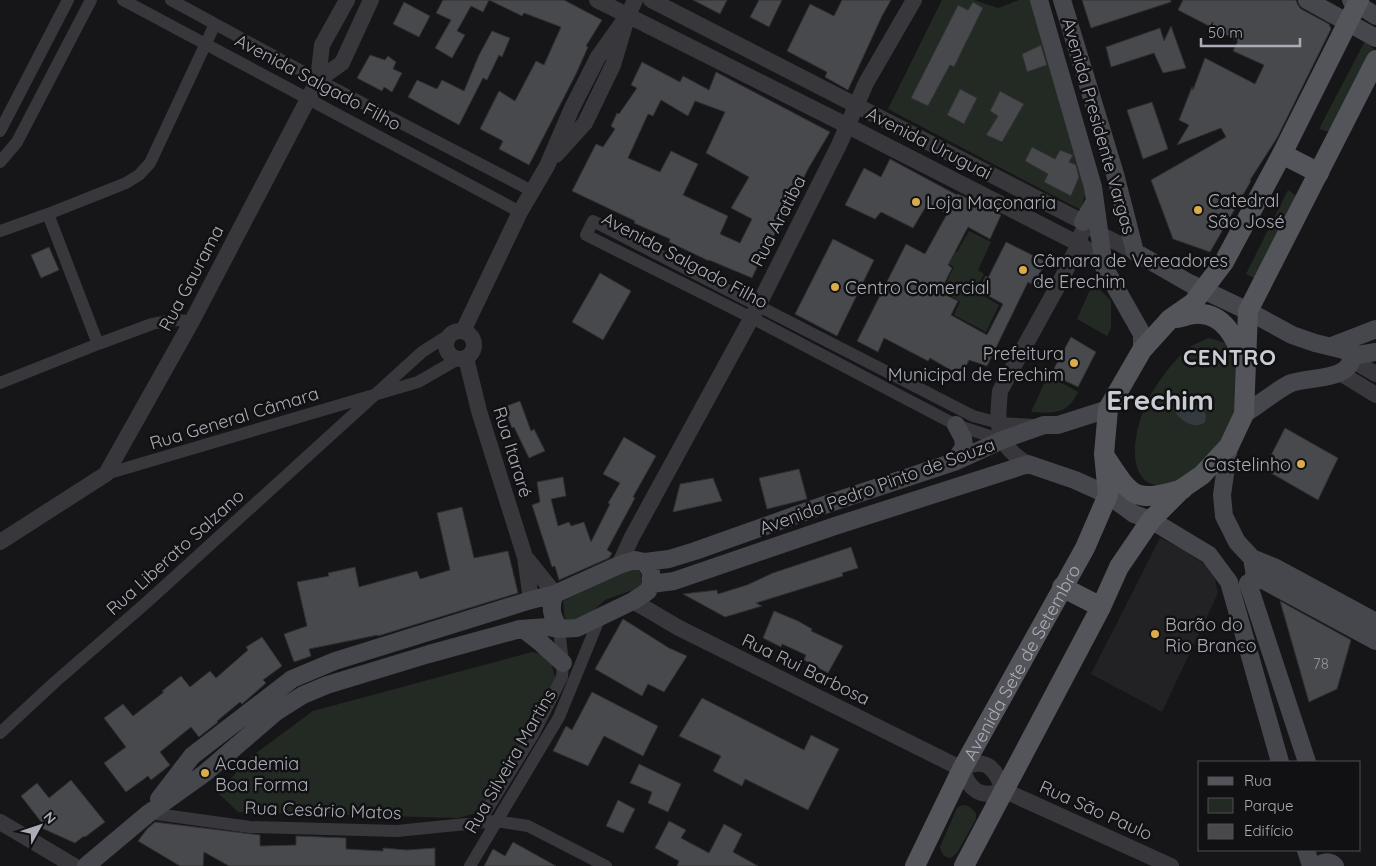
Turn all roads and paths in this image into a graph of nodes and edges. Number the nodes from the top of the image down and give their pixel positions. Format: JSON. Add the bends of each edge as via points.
{"nodes":[{"id":1,"x":68,"y":0,"type":"edge"},
{"id":2,"x":91,"y":0,"type":"edge"},
{"id":3,"x":123,"y":0,"type":"edge"},
{"id":4,"x":171,"y":0,"type":"edge"},
{"id":5,"x":346,"y":0,"type":"edge"},
{"id":6,"x":371,"y":0,"type":"edge"},
{"id":7,"x":597,"y":0,"type":"edge"},
{"id":8,"x":634,"y":0,"type":"edge"},
{"id":9,"x":651,"y":0,"type":"edge"},
{"id":10,"x":914,"y":0,"type":"edge"},
{"id":11,"x":1039,"y":0,"type":"edge"},
{"id":12,"x":1062,"y":0,"type":"edge"},
{"id":13,"x":1308,"y":0,"type":"edge"},
{"id":14,"x":1355,"y":1,"type":"edge"},
{"id":15,"x":628,"y":16,"type":"junction"},
{"id":16,"x":1376,"y":16,"type":"edge"},
{"id":17,"x":1347,"y":22,"type":"junction"},
{"id":18,"x":216,"y":24,"type":"junction"},
{"id":19,"x":1376,"y":38,"type":"edge"},
{"id":20,"x":205,"y":44,"type":"junction"},
{"id":21,"x":598,"y":57,"type":"junction"},
{"id":22,"x":1376,"y":60,"type":"edge"},
{"id":23,"x":613,"y":65,"type":"junction"},
{"id":24,"x":318,"y":80,"type":"junction"},
{"id":25,"x":307,"y":99,"type":"junction"},
{"id":26,"x":856,"y":106,"type":"junction"},
{"id":27,"x":848,"y":126,"type":"junction"},
{"id":28,"x":0,"y":132,"type":"edge"},
{"id":29,"x":17,"y":142,"type":"junction"},
{"id":30,"x":1282,"y":154,"type":"junction"},
{"id":31,"x":0,"y":162,"type":"edge"},
{"id":32,"x":547,"y":166,"type":"junction"},
{"id":33,"x":1318,"y":173,"type":"junction"},
{"id":34,"x":532,"y":191,"type":"junction"},
{"id":35,"x":1095,"y":201,"type":"junction"},
{"id":36,"x":520,"y":212,"type":"junction"},
{"id":37,"x":48,"y":214,"type":"junction"},
{"id":38,"x":1083,"y":222,"type":"junction"},
{"id":39,"x":0,"y":231,"type":"edge"},
{"id":40,"x":1100,"y":234,"type":"junction"},
{"id":41,"x":1078,"y":244,"type":"junction"},
{"id":42,"x":1135,"y":252,"type":"junction"},
{"id":43,"x":1104,"y":267,"type":"junction"},
{"id":44,"x":1204,"y":290,"type":"junction"},
{"id":45,"x":1248,"y":311,"type":"junction"},
{"id":46,"x":755,"y":312,"type":"junction"},
{"id":47,"x":1170,"y":319,"type":"junction"},
{"id":48,"x":192,"y":320,"type":"junction"},
{"id":49,"x":1376,"y":329,"type":"edge"},
{"id":50,"x":457,"y":332,"type":"junction"},
{"id":51,"x":98,"y":344,"type":"junction"},
{"id":52,"x":1332,"y":346,"type":"junction"},
{"id":53,"x":1142,"y":350,"type":"junction"},
{"id":54,"x":1376,"y":352,"type":"edge"},
{"id":55,"x":462,"y":358,"type":"junction"},
{"id":56,"x":1246,"y":362,"type":"junction"},
{"id":57,"x":1348,"y":363,"type":"junction"},
{"id":58,"x":1376,"y":374,"type":"edge"},
{"id":59,"x":0,"y":383,"type":"edge"},
{"id":60,"x":1376,"y":395,"type":"edge"},
{"id":61,"x":373,"y":396,"type":"junction"},
{"id":62,"x":1108,"y":409,"type":"junction"},
{"id":63,"x":1244,"y":414,"type":"junction"},
{"id":64,"x":956,"y":425,"type":"junction"},
{"id":65,"x":1000,"y":432,"type":"junction"},
{"id":66,"x":1229,"y":446,"type":"junction"},
{"id":67,"x":1104,"y":454,"type":"junction"},
{"id":68,"x":954,"y":462,"type":"junction"},
{"id":69,"x":1028,"y":464,"type":"junction"},
{"id":70,"x":106,"y":474,"type":"junction"},
{"id":71,"x":1183,"y":488,"type":"junction"},
{"id":72,"x":1108,"y":495,"type":"junction"},
{"id":73,"x":830,"y":503,"type":"junction"},
{"id":74,"x":1151,"y":520,"type":"junction"},
{"id":75,"x":835,"y":526,"type":"junction"},
{"id":76,"x":0,"y":542,"type":"edge"},
{"id":77,"x":525,"y":557,"type":"junction"},
{"id":78,"x":645,"y":562,"type":"junction"},
{"id":79,"x":618,"y":565,"type":"junction"},
{"id":80,"x":1252,"y":572,"type":"junction"},
{"id":81,"x":1229,"y":582,"type":"junction"},
{"id":82,"x":652,"y":584,"type":"junction"},
{"id":83,"x":1062,"y":587,"type":"junction"},
{"id":84,"x":555,"y":594,"type":"junction"},
{"id":85,"x":531,"y":600,"type":"junction"},
{"id":86,"x":633,"y":601,"type":"junction"},
{"id":87,"x":1101,"y":607,"type":"junction"},
{"id":88,"x":600,"y":617,"type":"junction"},
{"id":89,"x":1376,"y":622,"type":"edge"},
{"id":90,"x":523,"y":629,"type":"junction"},
{"id":91,"x":559,"y":629,"type":"junction"},
{"id":92,"x":425,"y":632,"type":"junction"},
{"id":93,"x":1376,"y":641,"type":"edge"},
{"id":94,"x":428,"y":654,"type":"junction"},
{"id":95,"x":563,"y":663,"type":"junction"},
{"id":96,"x":0,"y":733,"type":"edge"},
{"id":97,"x":1280,"y":761,"type":"edge"},
{"id":98,"x":1307,"y":761,"type":"edge"},
{"id":99,"x":962,"y":769,"type":"junction"},
{"id":100,"x":1003,"y":790,"type":"junction"},
{"id":101,"x":148,"y":814,"type":"junction"},
{"id":102,"x":496,"y":821,"type":"junction"},
{"id":103,"x":0,"y":822,"type":"edge"},
{"id":104,"x":479,"y":823,"type":"junction"},
{"id":105,"x":1306,"y":851,"type":"edge"},
{"id":106,"x":1334,"y":851,"type":"edge"},
{"id":107,"x":74,"y":866,"type":"edge"},
{"id":108,"x":86,"y":866,"type":"edge"},
{"id":109,"x":470,"y":866,"type":"edge"},
{"id":110,"x":606,"y":866,"type":"edge"},
{"id":111,"x":915,"y":866,"type":"edge"},
{"id":112,"x":964,"y":866,"type":"edge"},
{"id":113,"x":1171,"y":866,"type":"edge"},
{"id":114,"x":1311,"y":866,"type":"edge"},
{"id":115,"x":1319,"y":866,"type":"edge"},
{"id":116,"x":1337,"y":866,"type":"edge"}],
"edges":[{"from":1,"to":28,"type":"street"},
{"from":2,"to":29,"type":"street"},
{"from":3,"to":20,"type":"street","name":"Avenida Salgado Filho"},
{"from":4,"to":18,"type":"street","name":"Avenida Salgado Filho"},
{"from":5,"to":24,"type":"street","via":[[322,45]]},
{"from":6,"to":24,"type":"street","via":[[342,63]]},
{"from":7,"to":15,"type":"street","name":"Avenida Uruguai"},
{"from":8,"to":15,"type":"street"},
{"from":9,"to":26,"type":"street","name":"Avenida Uruguai"},
{"from":10,"to":26,"type":"street","name":"Rua Aratiba"},
{"from":11,"to":35,"type":"main road","name":"Avenida Presidente Vargas"},
{"from":12,"to":42,"type":"main road","name":"Avenida Presidente Vargas"},
{"from":13,"to":17,"type":"main road"},
{"from":14,"to":16,"type":"main road"},
{"from":14,"to":17,"type":"main road"},
{"from":15,"to":21,"type":"street"},
{"from":15,"to":23,"type":"street"},
{"from":15,"to":27,"type":"street","name":"Avenida Uruguai"},
{"from":17,"to":19,"type":"main road"},
{"from":17,"to":30,"type":"main road"},
{"from":18,"to":20,"type":"street"},
{"from":18,"to":24,"type":"street","name":"Avenida Salgado Filho"},
{"from":20,"to":25,"type":"street","name":"Avenida Salgado Filho"},
{"from":20,"to":37,"type":"street","via":[[150,162],[139,175]]},
{"from":21,"to":23,"type":"street"},
{"from":21,"to":32,"type":"street"},
{"from":22,"to":33,"type":"main road"},
{"from":23,"to":32,"type":"street","via":[[586,122]]},
{"from":24,"to":25,"type":"street","name":"Rua Gaurama"},
{"from":24,"to":34,"type":"street","name":"Avenida Salgado Filho"},
{"from":25,"to":36,"type":"street","name":"Avenida Salgado Filho"},
{"from":25,"to":48,"type":"street","name":"Rua Gaurama"},
{"from":26,"to":27,"type":"street","name":"Rua Aratiba"},
{"from":26,"to":38,"type":"street","name":"Avenida Uruguai"},
{"from":27,"to":41,"type":"street","name":"Avenida Uruguai"},
{"from":27,"to":46,"type":"street","name":"Rua Aratiba"},
{"from":28,"to":29,"type":"street"},
{"from":29,"to":31,"type":"street"},
{"from":30,"to":33,"type":"main road"},
{"from":30,"to":44,"type":"main road","via":[[1224,262]]},
{"from":32,"to":34,"type":"street"},
{"from":33,"to":45,"type":"main road"},
{"from":34,"to":36,"type":"street"},
{"from":35,"to":38,"type":"main road"},
{"from":35,"to":40,"type":"main road","name":"Avenida Presidente Vargas"},
{"from":36,"to":50,"type":"street"},
{"from":37,"to":39,"type":"street"},
{"from":37,"to":51,"type":"street"},
{"from":38,"to":40,"type":"street","name":"Avenida Uruguai"},
{"from":38,"to":41,"type":"street"},
{"from":40,"to":42,"type":"street","name":"Avenida Uruguai"},
{"from":40,"to":43,"type":"main road","name":"Avenida Presidente Vargas"},
{"from":41,"to":43,"type":"street","name":"Avenida Uruguai","via":[[1094,254]]},
{"from":41,"to":65,"type":"street","via":[[1000,391]]},
{"from":42,"to":44,"type":"main road","name":"Avenida Uruguai"},
{"from":43,"to":53,"type":"main road","name":"Avenida Presidente Vargas","via":[[1142,334]]},
{"from":44,"to":45,"type":"main road","name":"Avenida Uruguai"},
{"from":44,"to":47,"type":"main road","via":[[1193,303]]},
{"from":45,"to":52,"type":"main road","name":"Avenida Uruguai","via":[[1292,335]]},
{"from":45,"to":56,"type":"main road"},
{"from":46,"to":46,"type":"street","name":"Avenida Salgado Filho","via":[[593,222],[589,228],[586,235]]},
{"from":46,"to":64,"type":"street","name":"Avenida Salgado Filho"},
{"from":46,"to":65,"type":"street","name":"Avenida Salgado Filho"},
{"from":46,"to":79,"type":"street","name":"Rua Aratiba"},
{"from":47,"to":53,"type":"main road"},
{"from":47,"to":56,"type":"main road","via":[[1201,314],[1220,320]]},
{"from":48,"to":51,"type":"street","via":[[152,324]]},
{"from":48,"to":70,"type":"street","name":"Rua Gaurama"},
{"from":49,"to":52,"type":"main road"},
{"from":50,"to":55,"type":"street","via":[[446,342],[447,351]]},
{"from":50,"to":55,"type":"street","via":[[472,336],[474,344],[472,353]]},
{"from":50,"to":61,"type":"street","name":"Rua General Câmara","via":[[422,352]]},
{"from":51,"to":59,"type":"street"},
{"from":52,"to":57,"type":"main road","name":"Avenida Uruguai","via":[[1344,350]]},
{"from":53,"to":62,"type":"main road"},
{"from":54,"to":57,"type":"main road"},
{"from":55,"to":61,"type":"street","name":"Rua General Câmara","via":[[418,382]]},
{"from":55,"to":77,"type":"street","name":"Rua Itararé"},
{"from":56,"to":63,"type":"main road"},
{"from":57,"to":58,"type":"street"},
{"from":57,"to":60,"type":"street"},
{"from":57,"to":63,"type":"main road","via":[[1323,378],[1290,384]]},
{"from":61,"to":70,"type":"street","name":"Rua General Câmara"},
{"from":61,"to":96,"type":"street","name":"Rua Liberato Salzano"},
{"from":62,"to":65,"type":"main road","name":"Avenida Pedro Pinto de Souza","via":[[1058,424]]},
{"from":62,"to":67,"type":"main road"},
{"from":63,"to":66,"type":"main road"},
{"from":64,"to":65,"type":"street","name":"Avenida Salgado Filho"},
{"from":64,"to":68,"type":"main road","via":[[964,447]]},
{"from":65,"to":68,"type":"main road","name":"Avenida Pedro Pinto de Souza"},
{"from":65,"to":69,"type":"street","name":"Avenida Salgado Filho","via":[[1015,455]]},
{"from":66,"to":71,"type":"main road","via":[[1202,475]]},
{"from":66,"to":80,"type":"main road","via":[[1222,495],[1224,516]]},
{"from":67,"to":71,"type":"main road","via":[[1124,485],[1139,496],[1167,494]]},
{"from":67,"to":72,"type":"main road","name":"Avenida Sete de Setembro"},
{"from":68,"to":73,"type":"main road","name":"Avenida Pedro Pinto de Souza"},
{"from":69,"to":72,"type":"main road"},
{"from":69,"to":75,"type":"main road","name":"Avenida Pedro Pinto de Souza"},
{"from":70,"to":76,"type":"street"},
{"from":71,"to":74,"type":"main road"},
{"from":72,"to":74,"type":"main road","via":[[1134,514]]},
{"from":72,"to":83,"type":"main road","name":"Avenida Sete de Setembro","via":[[1085,548]]},
{"from":73,"to":75,"type":"main road"},
{"from":73,"to":78,"type":"main road","name":"Avenida Pedro Pinto de Souza","via":[[694,551]]},
{"from":74,"to":81,"type":"main road","via":[[1208,555]]},
{"from":74,"to":87,"type":"main road","via":[[1120,567]]},
{"from":75,"to":82,"type":"main road","name":"Avenida Pedro Pinto de Souza","via":[[674,581]]},
{"from":77,"to":84,"type":"street","name":"Rua Itararé"},
{"from":77,"to":85,"type":"street","name":"Rua Itararé"},
{"from":78,"to":79,"type":"main road","name":"Avenida Pedro Pinto de Souza","via":[[635,560]]},
{"from":78,"to":82,"type":"main road","via":[[651,572]]},
{"from":79,"to":84,"type":"main road","name":"Avenida Pedro Pinto de Souza"},
{"from":80,"to":81,"type":"main road","via":[[1240,585]]},
{"from":80,"to":89,"type":"main road","via":[[1274,568]]},
{"from":80,"to":93,"type":"main road"},
{"from":80,"to":98,"type":"main road"},
{"from":81,"to":97,"type":"main road"},
{"from":82,"to":86,"type":"main road","name":"Avenida Pedro Pinto de Souza","via":[[648,591]]},
{"from":83,"to":87,"type":"main road"},
{"from":83,"to":99,"type":"main road","name":"Avenida Sete de Setembro"},
{"from":84,"to":85,"type":"main road","name":"Avenida Pedro Pinto de Souza"},
{"from":84,"to":91,"type":"main road","via":[[551,604],[552,617]]},
{"from":85,"to":92,"type":"main road","name":"Avenida Pedro Pinto de Souza"},
{"from":86,"to":88,"type":"main road","name":"Avenida Pedro Pinto de Souza"},
{"from":86,"to":99,"type":"street","name":"Rua Rui Barbosa","via":[[687,632]]},
{"from":87,"to":100,"type":"main road"},
{"from":88,"to":91,"type":"main road","name":"Avenida Pedro Pinto de Souza","via":[[577,628]]},
{"from":88,"to":102,"type":"street","name":"Rua Silveira Martins","via":[[559,717]]},
{"from":90,"to":91,"type":"main road","name":"Avenida Pedro Pinto de Souza","via":[[548,626]]},
{"from":90,"to":94,"type":"main road","name":"Avenida Pedro Pinto de Souza"},
{"from":90,"to":95,"type":"main road"},
{"from":91,"to":95,"type":"street","name":"Rua Silveira Martins"},
{"from":92,"to":94,"type":"main road"},
{"from":92,"to":101,"type":"main road","name":"Avenida Pedro Pinto de Souza","via":[[335,661],[292,679],[192,756]]},
{"from":94,"to":101,"type":"main road","name":"Avenida Pedro Pinto de Souza","via":[[303,695],[276,712],[204,773]]},
{"from":95,"to":104,"type":"street","name":"Rua Silveira Martins","via":[[562,677],[545,712]]},
{"from":99,"to":100,"type":"street","via":[[967,784],[975,791],[990,793]]},
{"from":99,"to":100,"type":"street","via":[[981,763],[994,771]]},
{"from":99,"to":111,"type":"main road","name":"Avenida Sete de Setembro"},
{"from":100,"to":112,"type":"main road"},
{"from":100,"to":113,"type":"street","name":"Rua São Paulo"},
{"from":101,"to":104,"type":"street","name":"Rua Cesário Matos","via":[[250,827],[397,831]]},
{"from":101,"to":108,"type":"main road","name":"Avenida Pedro Pinto de Souza"},
{"from":102,"to":104,"type":"street","name":"Rua Cesário Matos"},
{"from":102,"to":109,"type":"street","name":"Rua Silveira Martins"},
{"from":102,"to":110,"type":"street","name":"Rua Cesário Matos","via":[[528,826]]},
{"from":103,"to":107,"type":"street"},
{"from":105,"to":114,"type":"main road"},
{"from":106,"to":116,"type":"main road"},
{"from":115,"to":116,"type":"main road","via":[[1326,862]]}]}
